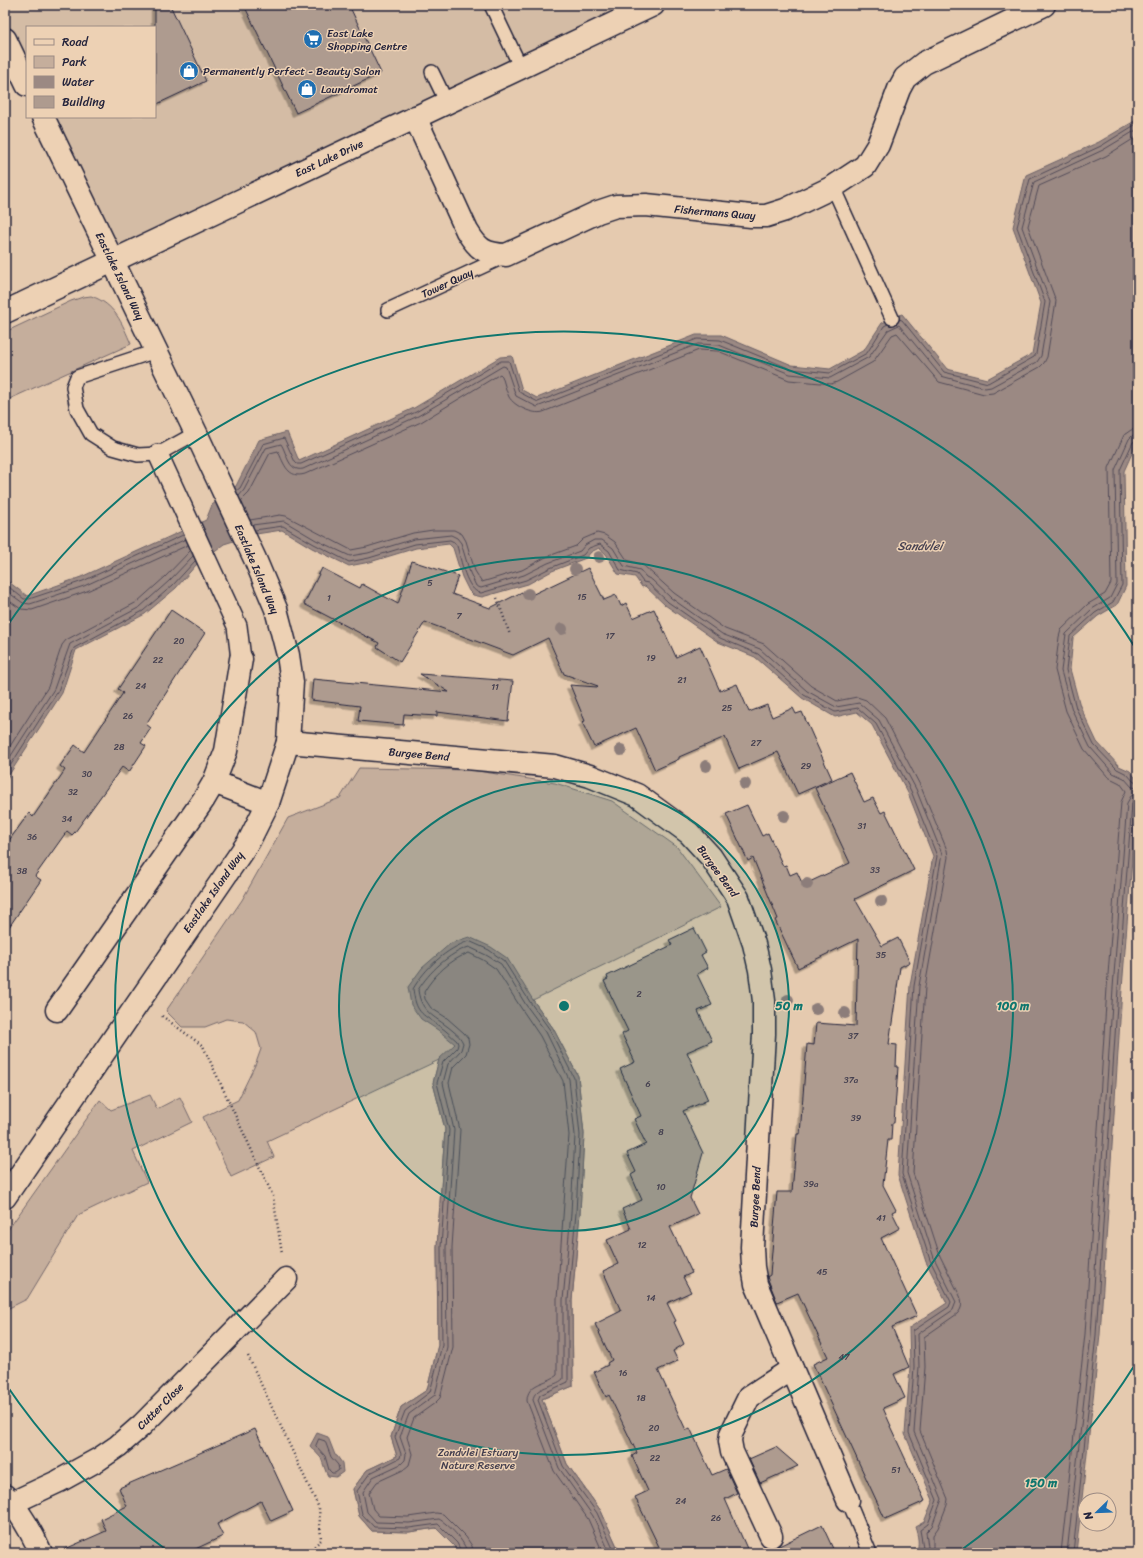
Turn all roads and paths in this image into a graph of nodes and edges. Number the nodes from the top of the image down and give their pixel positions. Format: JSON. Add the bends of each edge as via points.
{"nodes":[{"id":1,"x":492,"y":5,"type":"edge"},
{"id":2,"x":653,"y":5,"type":"edge"},
{"id":3,"x":1044,"y":5,"type":"edge"},
{"id":4,"x":5,"y":39,"type":"edge"},
{"id":5,"x":521,"y":68,"type":"junction"},
{"id":6,"x":432,"y":72,"type":"dead end"},
{"id":7,"x":26,"y":83,"type":"edge"},
{"id":8,"x":447,"y":103,"type":"junction"},
{"id":9,"x":415,"y":117,"type":"junction"},
{"id":10,"x":42,"y":118,"type":"edge"},
{"id":11,"x":833,"y":187,"type":"junction"},
{"id":12,"x":506,"y":255,"type":"junction"},
{"id":13,"x":112,"y":261,"type":"junction"},
{"id":14,"x":388,"y":310,"type":"dead end"},
{"id":15,"x":5,"y":312,"type":"edge"},
{"id":16,"x":892,"y":318,"type":"dead end"},
{"id":17,"x":156,"y":351,"type":"junction"},
{"id":18,"x":196,"y":433,"type":"junction"},
{"id":19,"x":158,"y":454,"type":"junction"},
{"id":20,"x":497,"y":598,"type":"dead end"},
{"id":21,"x":510,"y":635,"type":"dead end"},
{"id":22,"x":241,"y":659,"type":"joint"},
{"id":23,"x":288,"y":742,"type":"junction"},
{"id":24,"x":214,"y":782,"type":"junction"},
{"id":25,"x":268,"y":803,"type":"junction"},
{"id":26,"x":57,"y":1010,"type":"dead end"},
{"id":27,"x":160,"y":1014,"type":"dead end"},
{"id":28,"x":5,"y":1197,"type":"edge"},
{"id":29,"x":286,"y":1279,"type":"joint"},
{"id":30,"x":236,"y":1331,"type":"junction"},
{"id":31,"x":792,"y":1369,"type":"junction"},
{"id":32,"x":9,"y":1500,"type":"edge"},
{"id":33,"x":848,"y":1500,"type":"joint"},
{"id":34,"x":771,"y":1536,"type":"dead end"},
{"id":35,"x":41,"y":1553,"type":"edge"},
{"id":36,"x":307,"y":1553,"type":"edge"},
{"id":37,"x":870,"y":1553,"type":"edge"}],
"edges":[{"from":1,"to":5,"type":"lane"},
{"from":2,"to":5,"type":"street","name":"East Lake Drive"},
{"from":3,"to":11,"type":"street","name":"Fishermans Quay","via":[[924,63],[905,78],[878,145],[865,166]]},
{"from":4,"to":7,"type":"street"},
{"from":5,"to":8,"type":"street","name":"East Lake Drive"},
{"from":6,"to":8,"type":"lane"},
{"from":8,"to":9,"type":"street","name":"East Lake Drive"},
{"from":9,"to":12,"type":"street","via":[[475,244],[483,250]]},
{"from":9,"to":13,"type":"street","name":"East Lake Drive"},
{"from":10,"to":13,"type":"street","name":"Eastlake Island Way"},
{"from":11,"to":12,"type":"street","name":"Fishermans Quay","via":[[785,210],[766,216],[616,206]]},
{"from":11,"to":16,"type":"lane"},
{"from":12,"to":14,"type":"lane","name":"Tower Quay"},
{"from":13,"to":15,"type":"street","name":"East Lake Drive"},
{"from":13,"to":17,"type":"street","name":"Eastlake Island Way"},
{"from":17,"to":18,"type":"street","name":"Eastlake Island Way"},
{"from":17,"to":19,"type":"lane","via":[[77,377],[73,387],[77,409],[91,434],[113,448],[138,455]]},
{"from":18,"to":19,"type":"lane"},
{"from":18,"to":23,"type":"street","name":"Eastlake Island Way","via":[[276,609],[292,682]]},
{"from":19,"to":22,"type":"street","via":[[237,626]]},
{"from":20,"to":21,"type":"path"},
{"from":22,"to":24,"type":"street","via":[[226,751]]},
{"from":23,"to":25,"type":"street","name":"Eastlake Island Way"},
{"from":23,"to":31,"type":"street","name":"Burgee Bend","via":[[555,766],[590,776],[637,795],[689,833],[711,857],[738,898],[760,970],[764,1001],[764,1034],[753,1267],[762,1300]]},
{"from":24,"to":25,"type":"street"},
{"from":24,"to":26,"type":"street"},
{"from":25,"to":28,"type":"street","name":"Eastlake Island Way","via":[[249,841]]},
{"from":27,"to":29,"type":"path","via":[[202,1046],[274,1196]]},
{"from":29,"to":30,"type":"street","name":"Cutter Close"},
{"from":30,"to":32,"type":"street","name":"Cutter Close","via":[[118,1446],[80,1470]]},
{"from":30,"to":36,"type":"path","via":[[319,1508],[321,1540]]},
{"from":31,"to":33,"type":"street","name":"Burgee Bend"},
{"from":31,"to":34,"type":"street","via":[[749,1398],[730,1434],[732,1452]]},
{"from":32,"to":35,"type":"street","via":[[25,1522]]},
{"from":33,"to":37,"type":"lane"}]}
